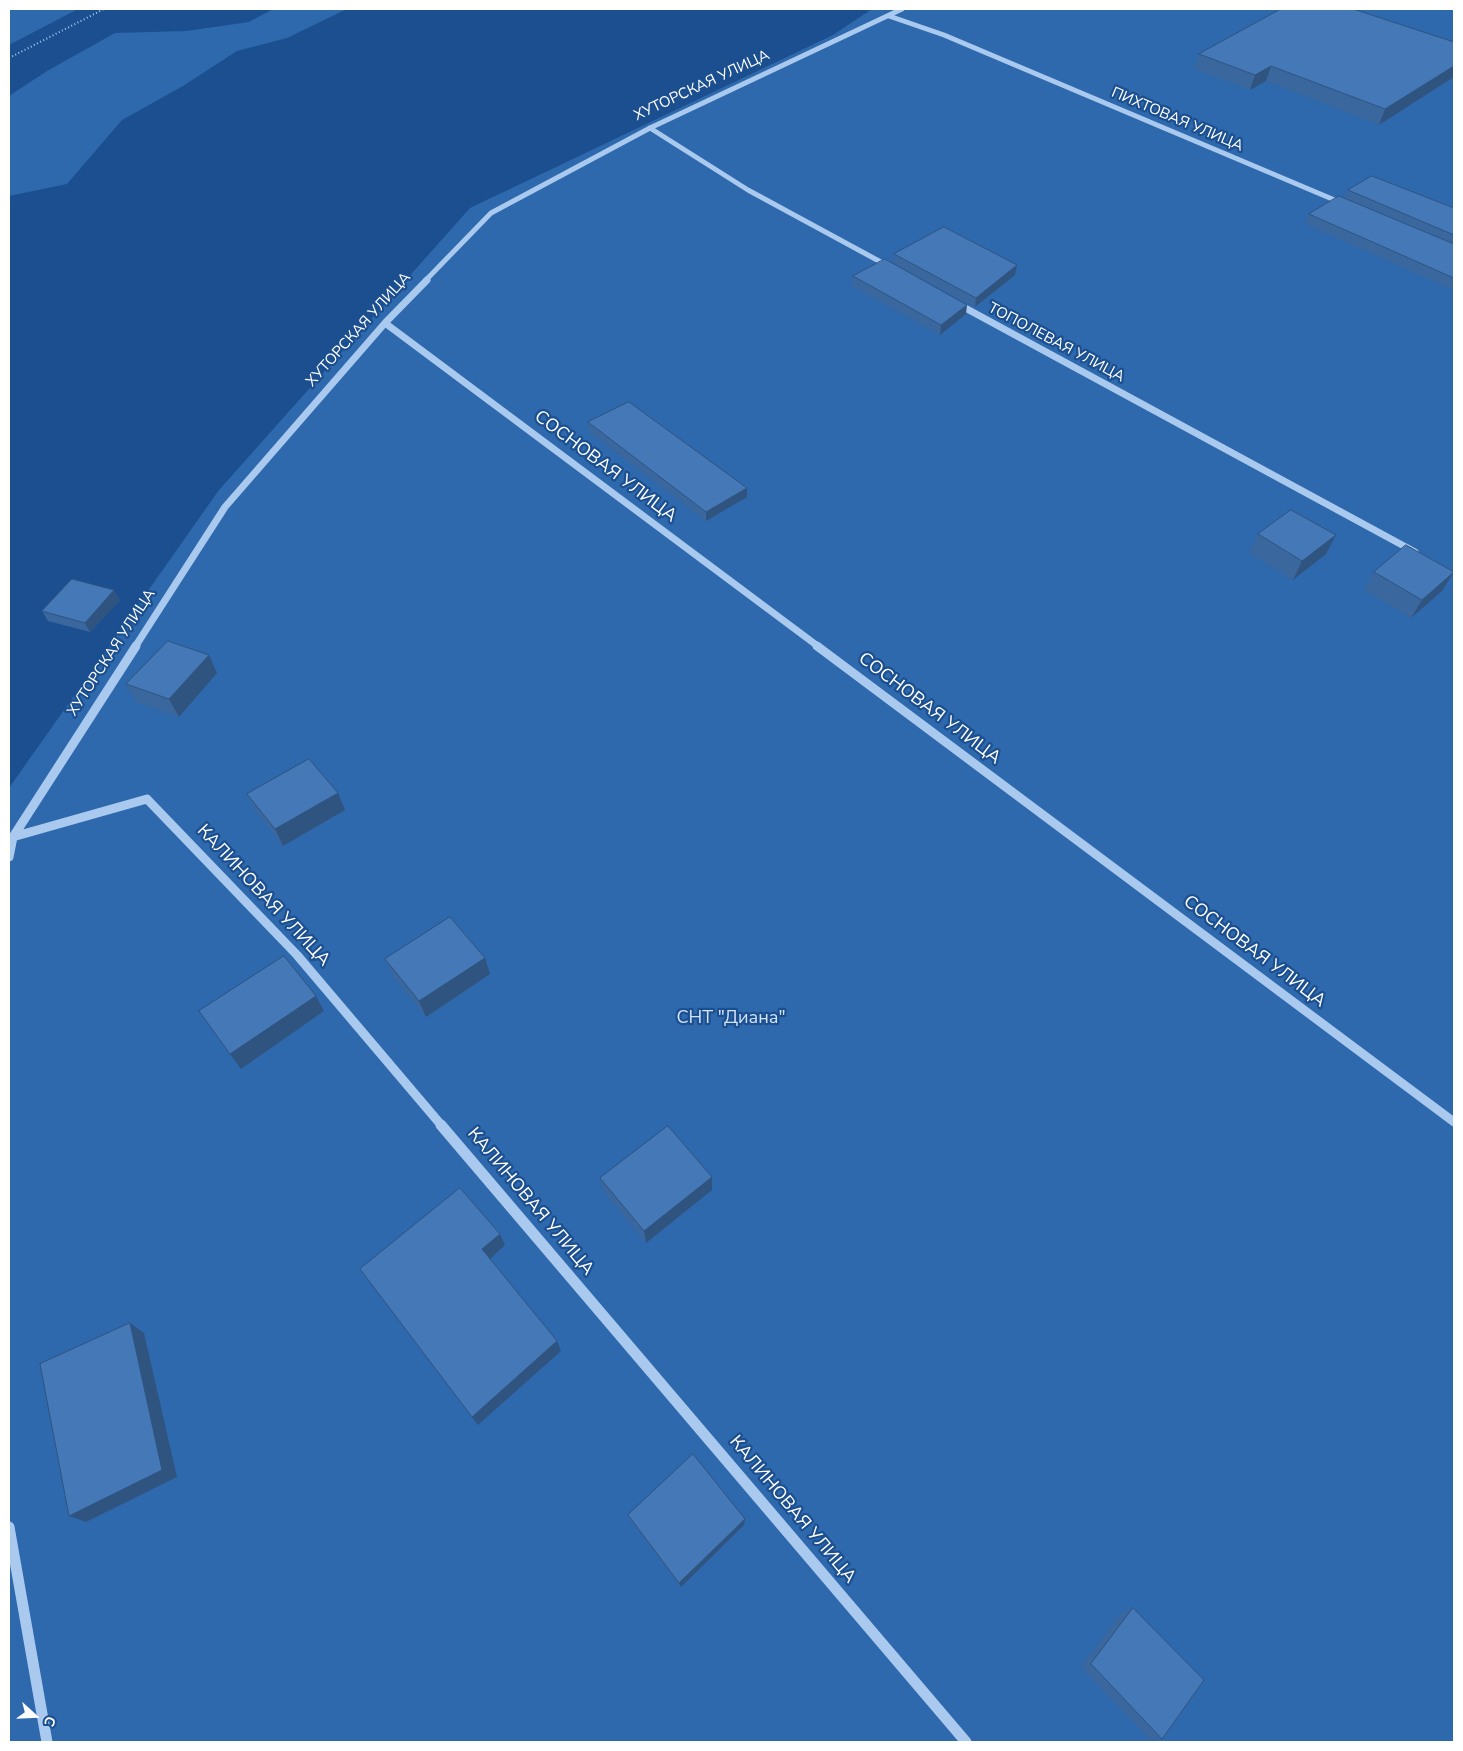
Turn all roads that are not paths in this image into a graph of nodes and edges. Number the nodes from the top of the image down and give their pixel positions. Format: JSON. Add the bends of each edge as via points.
{"nodes":[{"id":1,"x":902,"y":9,"type":"edge"},
{"id":2,"x":889,"y":16,"type":"junction"},
{"id":3,"x":650,"y":128,"type":"junction"},
{"id":4,"x":1354,"y":209,"type":"edge"},
{"id":5,"x":896,"y":270,"type":"edge"},
{"id":6,"x":949,"y":299,"type":"edge"},
{"id":7,"x":385,"y":323,"type":"junction"},
{"id":8,"x":1419,"y":554,"type":"edge"},
{"id":9,"x":11,"y":837,"type":"edge"},
{"id":10,"x":9,"y":857,"type":"edge"},
{"id":11,"x":1454,"y":1122,"type":"edge"},
{"id":12,"x":9,"y":1527,"type":"edge"},
{"id":13,"x":48,"y":1742,"type":"edge"},
{"id":14,"x":966,"y":1742,"type":"edge"}],
"edges":[{"from":1,"to":2,"type":"street","name":"ХУТОРСКАЯ УЛИЦА"},
{"from":2,"to":3,"type":"street","name":"ХУТОРСКАЯ УЛИЦА"},
{"from":2,"to":4,"type":"street","name":"ПИХТОВАЯ УЛИЦА","via":[[944,35]]},
{"from":3,"to":5,"type":"street","via":[[748,190]]},
{"from":3,"to":7,"type":"street","name":"ХУТОРСКАЯ УЛИЦА","via":[[491,213]]},
{"from":6,"to":8,"type":"street","name":"ТОПОЛЕВАЯ УЛИЦА"},
{"from":7,"to":9,"type":"street","name":"ХУТОРСКАЯ УЛИЦА","via":[[225,507]]},
{"from":7,"to":11,"type":"street","name":"СОСНОВАЯ УЛИЦА"},
{"from":9,"to":10,"type":"street","name":"ХУТОРСКАЯ УЛИЦА"},
{"from":9,"to":14,"type":"street","name":"КАЛИНОВАЯ УЛИЦА","via":[[147,800],[297,955]]},
{"from":12,"to":13,"type":"street"}]}
